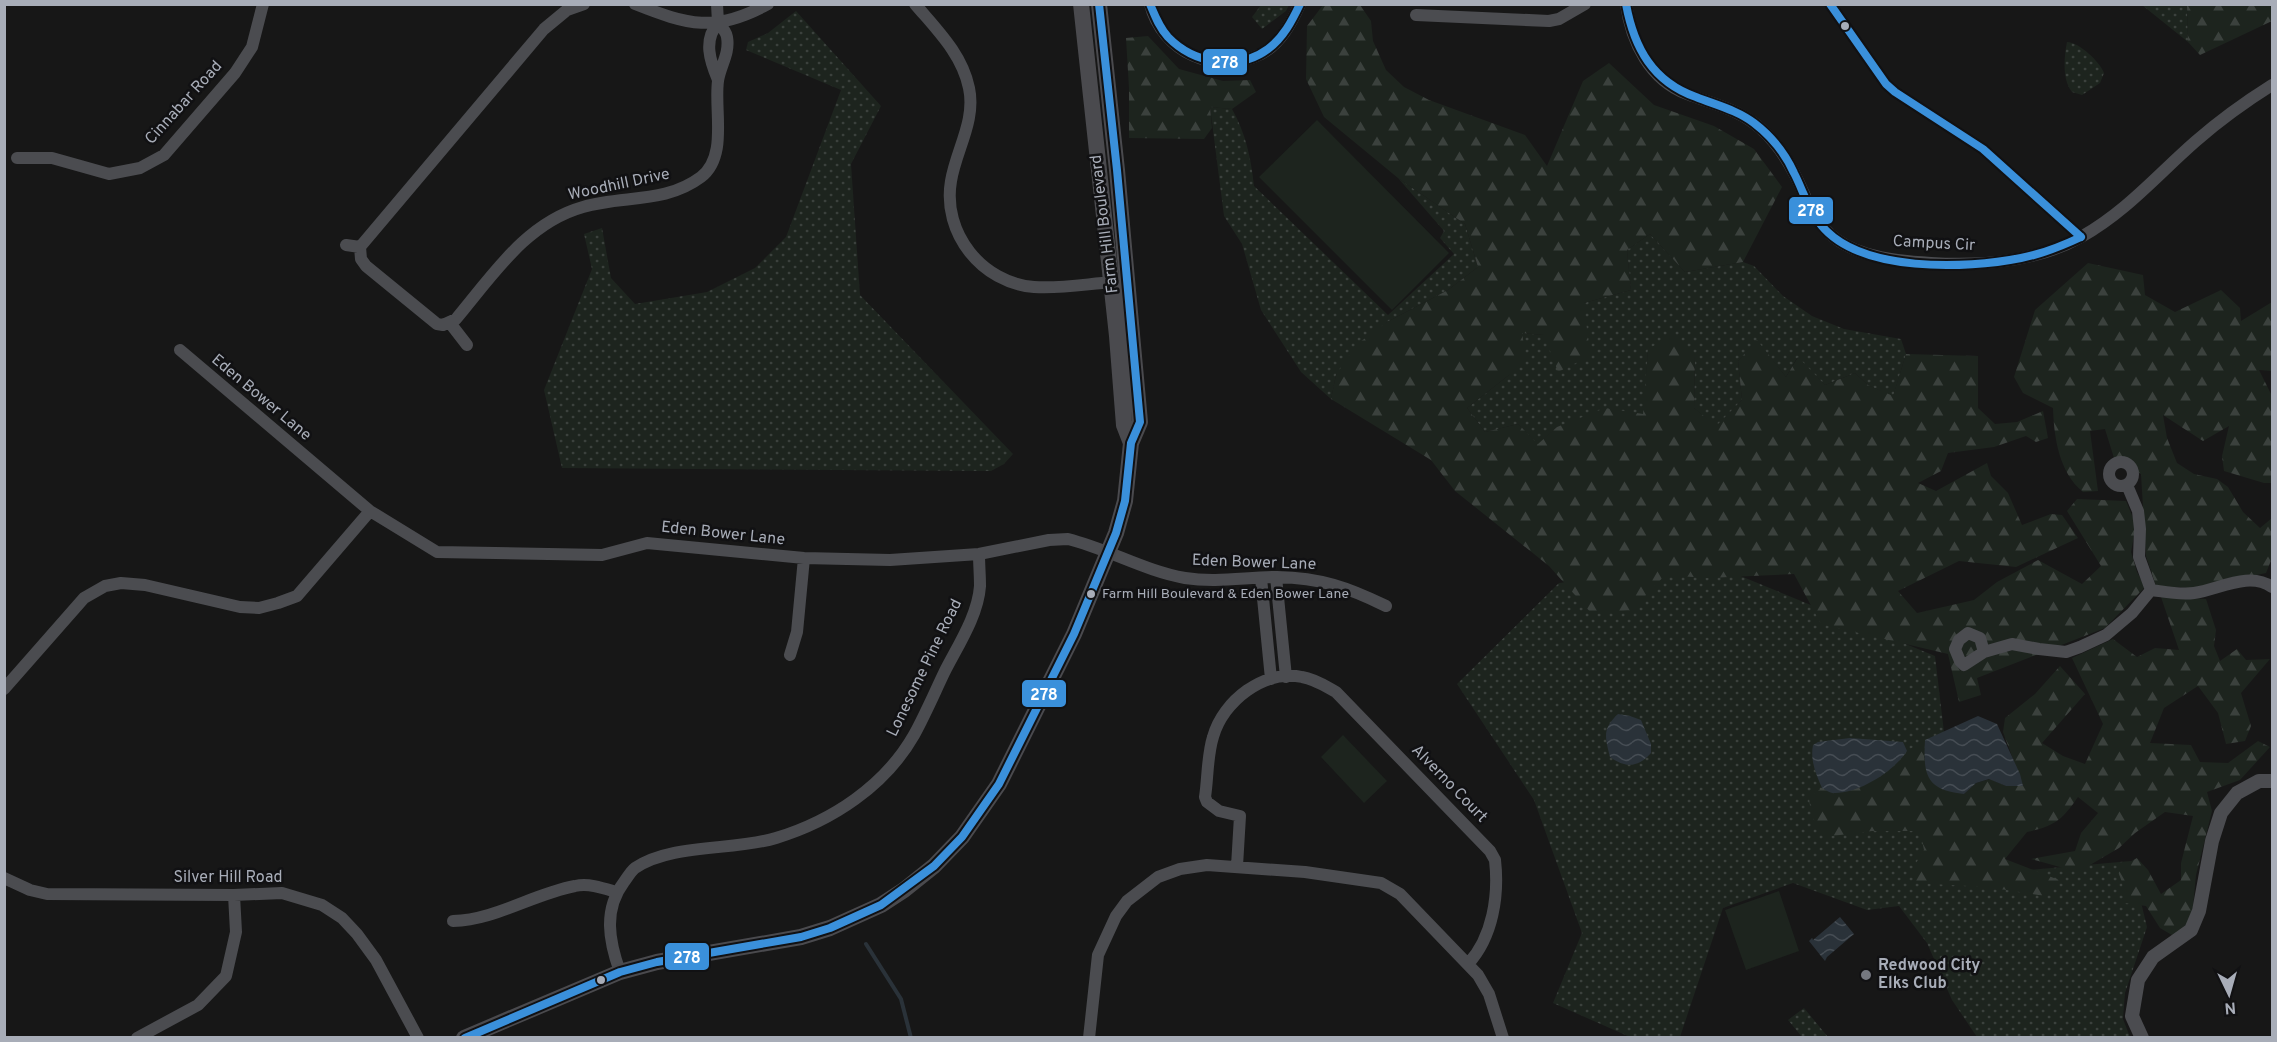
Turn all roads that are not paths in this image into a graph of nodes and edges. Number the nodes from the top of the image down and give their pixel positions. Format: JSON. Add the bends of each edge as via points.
{"nodes":[{"id":1,"x":263,"y":4,"type":"edge"},
{"id":2,"x":584,"y":4,"type":"edge"},
{"id":3,"x":635,"y":4,"type":"edge"},
{"id":4,"x":717,"y":4,"type":"edge"},
{"id":5,"x":768,"y":4,"type":"edge"},
{"id":6,"x":915,"y":4,"type":"edge"},
{"id":7,"x":1081,"y":4,"type":"edge"},
{"id":8,"x":1099,"y":4,"type":"edge"},
{"id":9,"x":1150,"y":4,"type":"edge"},
{"id":10,"x":1300,"y":4,"type":"edge"},
{"id":11,"x":1585,"y":4,"type":"edge"},
{"id":12,"x":1626,"y":4,"type":"edge"},
{"id":13,"x":1416,"y":15,"type":"dead end"},
{"id":14,"x":718,"y":23,"type":"junction"},
{"id":15,"x":718,"y":80,"type":"junction"},
{"id":16,"x":2272,"y":85,"type":"edge"},
{"id":17,"x":17,"y":158,"type":"dead end"},
{"id":18,"x":346,"y":245,"type":"dead end"},
{"id":19,"x":360,"y":247,"type":"junction"},
{"id":20,"x":1112,"y":282,"type":"junction"},
{"id":21,"x":450,"y":323,"type":"junction"},
{"id":22,"x":467,"y":345,"type":"dead end"},
{"id":23,"x":180,"y":350,"type":"dead end"},
{"id":24,"x":1131,"y":443,"type":"junction"},
{"id":25,"x":2127,"y":485,"type":"dead end"},
{"id":26,"x":370,"y":512,"type":"junction"},
{"id":27,"x":1110,"y":552,"type":"junction"},
{"id":28,"x":979,"y":554,"type":"junction"},
{"id":29,"x":804,"y":558,"type":"junction"},
{"id":30,"x":1276,"y":577,"type":"junction"},
{"id":31,"x":1261,"y":578,"type":"junction"},
{"id":32,"x":2272,"y":587,"type":"edge"},
{"id":33,"x":2151,"y":590,"type":"junction"},
{"id":34,"x":1386,"y":606,"type":"dead end"},
{"id":35,"x":1984,"y":652,"type":"dead end"},
{"id":36,"x":790,"y":655,"type":"dead end"},
{"id":37,"x":1286,"y":677,"type":"junction"},
{"id":38,"x":1271,"y":679,"type":"junction"},
{"id":39,"x":4,"y":688,"type":"edge"},
{"id":40,"x":2272,"y":781,"type":"edge"},
{"id":41,"x":1237,"y":866,"type":"junction"},
{"id":42,"x":4,"y":878,"type":"edge"},
{"id":43,"x":616,"y":892,"type":"junction"},
{"id":44,"x":234,"y":895,"type":"junction"},
{"id":45,"x":453,"y":921,"type":"dead end"},
{"id":46,"x":1468,"y":964,"type":"junction"},
{"id":47,"x":620,"y":972,"type":"junction"},
{"id":48,"x":137,"y":1038,"type":"edge"},
{"id":49,"x":418,"y":1038,"type":"edge"},
{"id":50,"x":464,"y":1038,"type":"edge"},
{"id":51,"x":1089,"y":1038,"type":"edge"},
{"id":52,"x":1503,"y":1038,"type":"edge"},
{"id":53,"x":2142,"y":1038,"type":"edge"}],
"edges":[{"from":1,"to":17,"type":"street","name":"Cinnabar Road","via":[[252,47],[235,73],[164,154],[140,168],[109,174],[52,158]]},
{"from":2,"to":19,"type":"street","via":[[567,10],[544,29]]},
{"from":3,"to":14,"type":"street","via":[[686,23]]},
{"from":4,"to":14,"type":"street"},
{"from":5,"to":14,"type":"street"},
{"from":6,"to":20,"type":"street","via":[[958,59],[970,91],[969,123],[953,169],[950,199],[956,231],[966,249],[996,276],[1015,284],[1042,287]]},
{"from":7,"to":20,"type":"main road","name":"Farm Hill Boulevard"},
{"from":8,"to":24,"type":"main road","name":"Farm Hill Boulevard","via":[[1140,422]]},
{"from":9,"to":10,"type":"street","via":[[1157,23],[1180,49],[1209,62],[1227,63],[1261,54],[1275,43],[1286,32]]},
{"from":11,"to":13,"type":"street","via":[[1549,21]]},
{"from":12,"to":16,"type":"street","name":"Campus Cir","via":[[1638,47],[1664,81],[1744,116],[1760,128],[1779,148],[1817,220],[1837,240],[1865,253],[1900,260],[2003,261],[2081,237],[2134,200],[2195,141]]},
{"from":14,"to":15,"type":"street","name":"Woodhill Drive","via":[[709,38]]},
{"from":14,"to":15,"type":"street","name":"Woodhill Drive","via":[[727,36],[726,59]]},
{"from":15,"to":21,"type":"street","name":"Woodhill Drive","via":[[715,154],[703,175],[672,193],[585,206],[544,224],[513,252]]},
{"from":18,"to":19,"type":"street"},
{"from":19,"to":21,"type":"street","via":[[360,259],[366,266],[430,320],[443,325]]},
{"from":20,"to":24,"type":"main road","name":"Farm Hill Boulevard","via":[[1124,425]]},
{"from":21,"to":22,"type":"street"},
{"from":23,"to":26,"type":"street","name":"Eden Bower Lane"},
{"from":24,"to":27,"type":"main road","name":"Farm Hill Boulevard","via":[[1125,501]]},
{"from":25,"to":33,"type":"street","via":[[2138,511],[2139,557]]},
{"from":26,"to":29,"type":"street","name":"Eden Bower Lane","via":[[437,552],[602,555],[647,543]]},
{"from":26,"to":39,"type":"street","via":[[297,597],[279,603],[240,607],[145,585],[105,586],[84,598]]},
{"from":27,"to":28,"type":"street","name":"Eden Bower Lane","via":[[1068,539]]},
{"from":27,"to":31,"type":"street","name":"Eden Bower Lane","via":[[1185,578]]},
{"from":27,"to":47,"type":"main road","name":"Farm Hill Boulevard","via":[[999,784],[962,837],[934,866],[882,905],[830,928]]},
{"from":28,"to":29,"type":"street","name":"Eden Bower Lane","via":[[890,560]]},
{"from":28,"to":43,"type":"street","name":"Lonesome Pine Road","via":[[980,587],[973,615],[914,736],[865,793],[807,828],[774,839],[661,856],[634,869]]},
{"from":29,"to":36,"type":"street","via":[[797,632]]},
{"from":30,"to":31,"type":"street","name":"Eden Bower Lane"},
{"from":30,"to":34,"type":"street","name":"Eden Bower Lane","via":[[1328,582]]},
{"from":30,"to":37,"type":"street"},
{"from":31,"to":38,"type":"street"},
{"from":32,"to":33,"type":"street","via":[[2249,580],[2194,593]]},
{"from":33,"to":35,"type":"street","via":[[2106,635],[2080,647],[2066,652],[2012,644]]},
{"from":37,"to":38,"type":"street","name":"Alverno Court"},
{"from":37,"to":46,"type":"street","name":"Alverno Court","via":[[1300,676],[1336,692],[1490,851],[1496,868],[1492,919],[1478,954]]},
{"from":38,"to":41,"type":"street","name":"Alverno Court","via":[[1237,698],[1225,711],[1212,738],[1205,797],[1219,811],[1240,816]]},
{"from":40,"to":53,"type":"street","via":[[2259,781],[2237,793],[2221,813],[2192,930],[2153,957],[2138,980],[2132,1017]]},
{"from":41,"to":46,"type":"street","via":[[1381,883],[1400,894]]},
{"from":41,"to":51,"type":"street","via":[[1180,869],[1158,877],[1128,901],[1107,932],[1098,955]]},
{"from":42,"to":44,"type":"street","name":"Silver Hill Road","via":[[47,894]]},
{"from":43,"to":45,"type":"street","via":[[597,886],[576,886],[473,921]]},
{"from":43,"to":47,"type":"street","via":[[609,915],[613,953]]},
{"from":44,"to":48,"type":"street","via":[[236,932],[226,976],[198,1005]]},
{"from":44,"to":49,"type":"street","name":"Silver Hill Road","via":[[282,893],[322,905],[342,918],[376,960]]},
{"from":46,"to":52,"type":"street","via":[[1489,994]]},
{"from":47,"to":50,"type":"main road","name":"Farm Hill Boulevard"}]}
